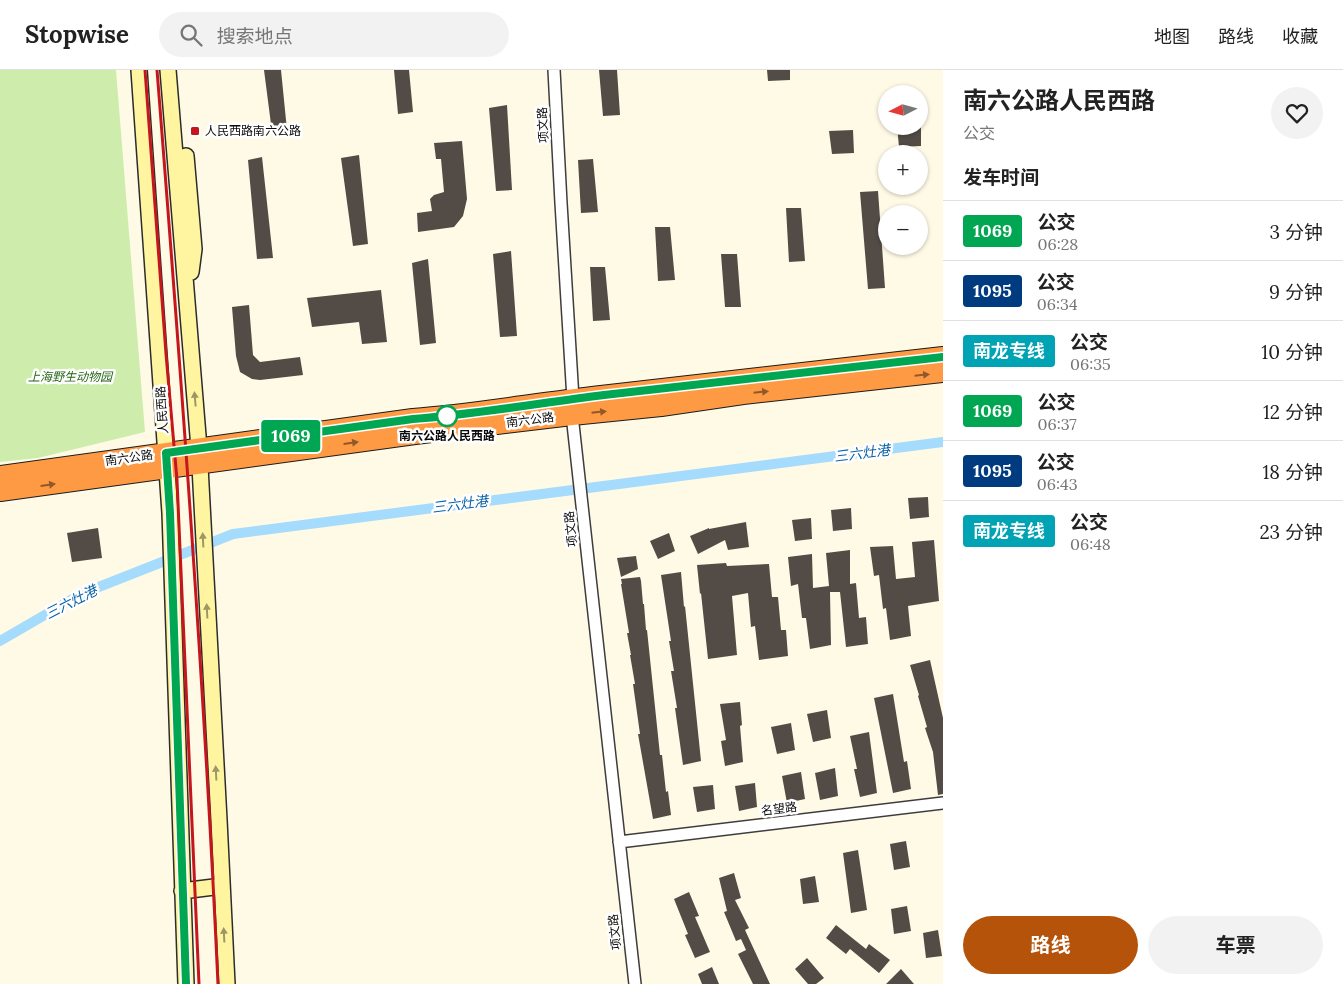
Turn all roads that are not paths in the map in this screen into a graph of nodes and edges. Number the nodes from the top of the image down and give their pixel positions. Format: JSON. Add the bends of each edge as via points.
{"nodes":[{"id":1,"x":131,"y":70,"type":"edge"},
{"id":2,"x":139,"y":70,"type":"edge"},
{"id":3,"x":168,"y":70,"type":"edge"},
{"id":4,"x":179,"y":70,"type":"edge"},
{"id":5,"x":554,"y":70,"type":"edge"},
{"id":6,"x":187,"y":306,"type":"junction"},
{"id":7,"x":943,"y":357,"type":"edge"},
{"id":8,"x":943,"y":372,"type":"edge"},
{"id":9,"x":573,"y":407,"type":"junction"},
{"id":10,"x":199,"y":456,"type":"junction"},
{"id":11,"x":164,"y":459,"type":"junction"},
{"id":12,"x":0,"y":476,"type":"edge"},
{"id":13,"x":0,"y":491,"type":"edge"},
{"id":14,"x":943,"y":803,"type":"edge"},
{"id":15,"x":619,"y":842,"type":"junction"},
{"id":16,"x":222,"y":886,"type":"junction"},
{"id":17,"x":182,"y":890,"type":"junction"},
{"id":18,"x":186,"y":984,"type":"edge"},
{"id":19,"x":227,"y":984,"type":"edge"},
{"id":20,"x":634,"y":984,"type":"edge"}],
"edges":[{"from":1,"to":11,"type":"main road","name":"人民西路","via":[[151,361]]},
{"from":2,"to":11,"type":"main road","name":"人民西路"},
{"from":3,"to":6,"type":"main road"},
{"from":4,"to":6,"type":"main road","via":[[194,249]]},
{"from":5,"to":9,"type":"street","name":"项文路"},
{"from":10,"to":6,"type":"main road","one_way":true},
{"from":7,"to":9,"type":"highway","name":"南六公路","via":[[742,379]]},
{"from":9,"to":8,"type":"highway","name":"南六公路","one_way":true,"via":[[661,406]]},
{"from":9,"to":10,"type":"highway","name":"南六公路","via":[[413,419]]},
{"from":9,"to":15,"type":"street","name":"项文路"},
{"from":10,"to":11,"type":"highway","name":"南六公路"},
{"from":16,"to":10,"type":"main road","one_way":true},
{"from":11,"to":12,"type":"highway","name":"南六公路"},
{"from":13,"to":11,"type":"highway","name":"南六公路","one_way":true},
{"from":11,"to":17,"type":"main road","via":[[170,513]]},
{"from":14,"to":15,"type":"street","name":"名望路"},
{"from":15,"to":20,"type":"street","name":"项文路"},
{"from":16,"to":17,"type":"main road"},
{"from":19,"to":16,"type":"main road","one_way":true},
{"from":17,"to":18,"type":"main road"}]}
